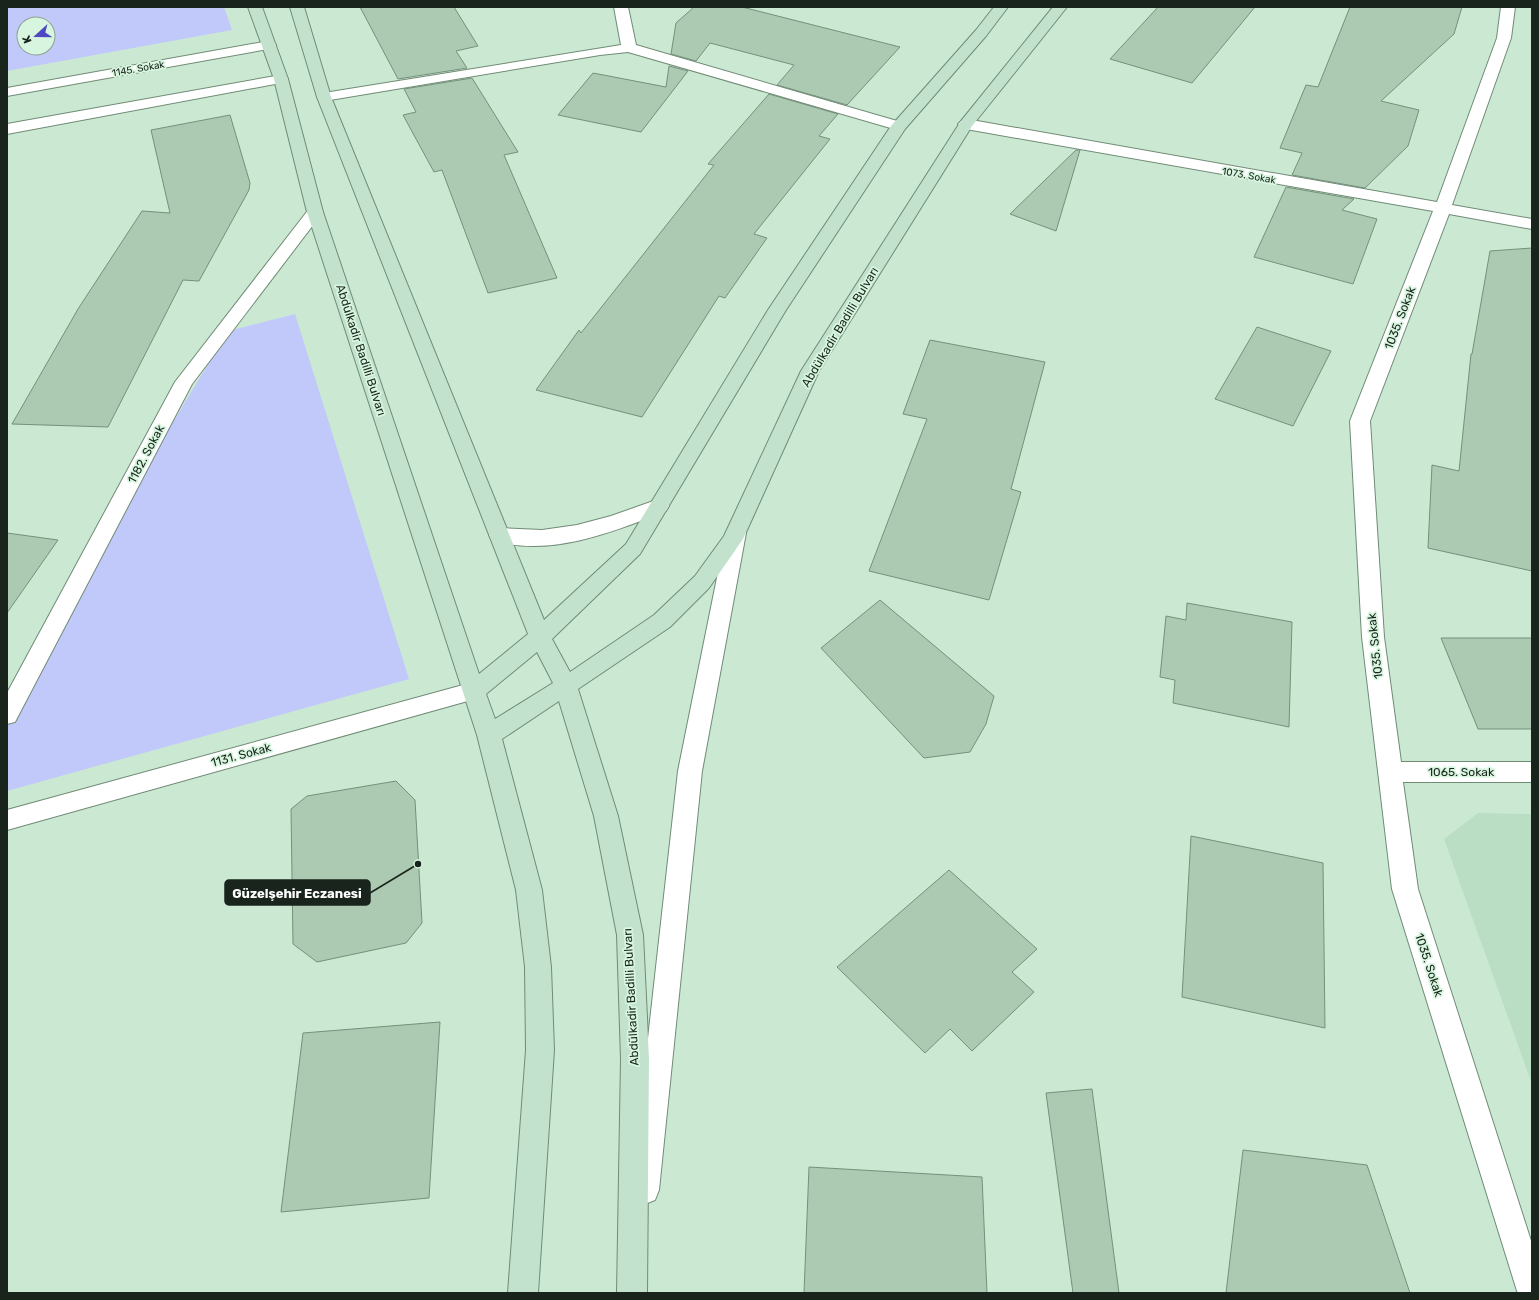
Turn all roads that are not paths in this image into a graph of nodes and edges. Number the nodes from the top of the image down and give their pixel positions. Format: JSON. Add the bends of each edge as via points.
{"nodes":[{"id":1,"x":255,"y":7,"type":"edge"},
{"id":2,"x":297,"y":7,"type":"edge"},
{"id":3,"x":1001,"y":7,"type":"edge"},
{"id":4,"x":1060,"y":7,"type":"edge"},
{"id":5,"x":1508,"y":7,"type":"edge"},
{"id":6,"x":626,"y":11,"type":"edge"},
{"id":7,"x":269,"y":44,"type":"junction"},
{"id":8,"x":629,"y":48,"type":"junction"},
{"id":9,"x":281,"y":79,"type":"junction"},
{"id":10,"x":7,"y":92,"type":"edge"},
{"id":11,"x":324,"y":97,"type":"junction"},
{"id":12,"x":966,"y":124,"type":"junction"},
{"id":13,"x":899,"y":126,"type":"junction"},
{"id":14,"x":7,"y":128,"type":"edge"},
{"id":15,"x":1442,"y":210,"type":"junction"},
{"id":16,"x":315,"y":212,"type":"junction"},
{"id":17,"x":1532,"y":224,"type":"edge"},
{"id":18,"x":659,"y":506,"type":"junction"},
{"id":19,"x":736,"y":532,"type":"junction"},
{"id":20,"x":499,"y":535,"type":"junction"},
{"id":21,"x":540,"y":637,"type":"junction"},
{"id":22,"x":566,"y":686,"type":"junction"},
{"id":23,"x":474,"y":691,"type":"junction"},
{"id":24,"x":7,"y":715,"type":"edge"},
{"id":25,"x":489,"y":735,"type":"junction"},
{"id":26,"x":1390,"y":772,"type":"junction"},
{"id":27,"x":1532,"y":772,"type":"edge"},
{"id":28,"x":7,"y":820,"type":"edge"},
{"id":29,"x":1532,"y":1291,"type":"edge"},
{"id":30,"x":523,"y":1293,"type":"edge"},
{"id":31,"x":633,"y":1293,"type":"edge"}],
"edges":[{"from":1,"to":7,"type":"main road","name":"Abdülkadir Badilli Bulvarı"},
{"from":2,"to":11,"type":"main road","name":"Abdülkadir Badilli Bulvarı"},
{"from":3,"to":13,"type":"main road","via":[[982,34]]},
{"from":4,"to":12,"type":"main road","name":"Abdülkadir Badilli Bulvarı"},
{"from":5,"to":15,"type":"street","name":"1035. Sokak","via":[[1504,38]]},
{"from":6,"to":8,"type":"street"},
{"from":7,"to":9,"type":"main road","name":"Abdülkadir Badilli Bulvarı"},
{"from":7,"to":10,"type":"street","name":"1145. Sokak"},
{"from":8,"to":11,"type":"street"},
{"from":8,"to":13,"type":"street"},
{"from":9,"to":14,"type":"street"},
{"from":9,"to":16,"type":"main road","name":"Abdülkadir Badilli Bulvarı"},
{"from":11,"to":20,"type":"main road","name":"Abdülkadir Badilli Bulvarı"},
{"from":12,"to":15,"type":"street","name":"1073. Sokak"},
{"from":12,"to":19,"type":"main road","name":"Abdülkadir Badilli Bulvarı","via":[[810,371]]},
{"from":13,"to":18,"type":"main road","via":[[777,310]]},
{"from":15,"to":17,"type":"street","name":"1073. Sokak"},
{"from":15,"to":26,"type":"street","name":"1035. Sokak","via":[[1360,421],[1372,637]]},
{"from":16,"to":23,"type":"main road","name":"Abdülkadir Badilli Bulvarı"},
{"from":16,"to":24,"type":"street","name":"1182. Sokak","via":[[184,382]]},
{"from":18,"to":20,"type":"street","via":[[617,523],[580,533],[546,538]]},
{"from":18,"to":21,"type":"main road","via":[[633,549]]},
{"from":19,"to":22,"type":"main road","name":"Abdülkadir Badilli Bulvarı","via":[[702,582],[662,621]]},
{"from":19,"to":31,"type":"street","via":[[690,771]]},
{"from":20,"to":21,"type":"main road","name":"Abdülkadir Badilli Bulvarı"},
{"from":21,"to":22,"type":"main road","name":"Abdülkadir Badilli Bulvarı"},
{"from":21,"to":23,"type":"main road"},
{"from":22,"to":25,"type":"main road","name":"Abdülkadir Badilli Bulvarı"},
{"from":22,"to":31,"type":"main road","name":"Abdülkadir Badilli Bulvarı","via":[[606,816],[630,935],[635,1059]]},
{"from":23,"to":25,"type":"main road","name":"Abdülkadir Badilli Bulvarı"},
{"from":23,"to":28,"type":"street","name":"1131. Sokak"},
{"from":25,"to":30,"type":"main road","name":"Abdülkadir Badilli Bulvarı","via":[[528,890],[538,967],[540,1050]]},
{"from":26,"to":27,"type":"street","name":"1065. Sokak"},
{"from":26,"to":29,"type":"street","name":"1035. Sokak","via":[[1405,889]]}]}
